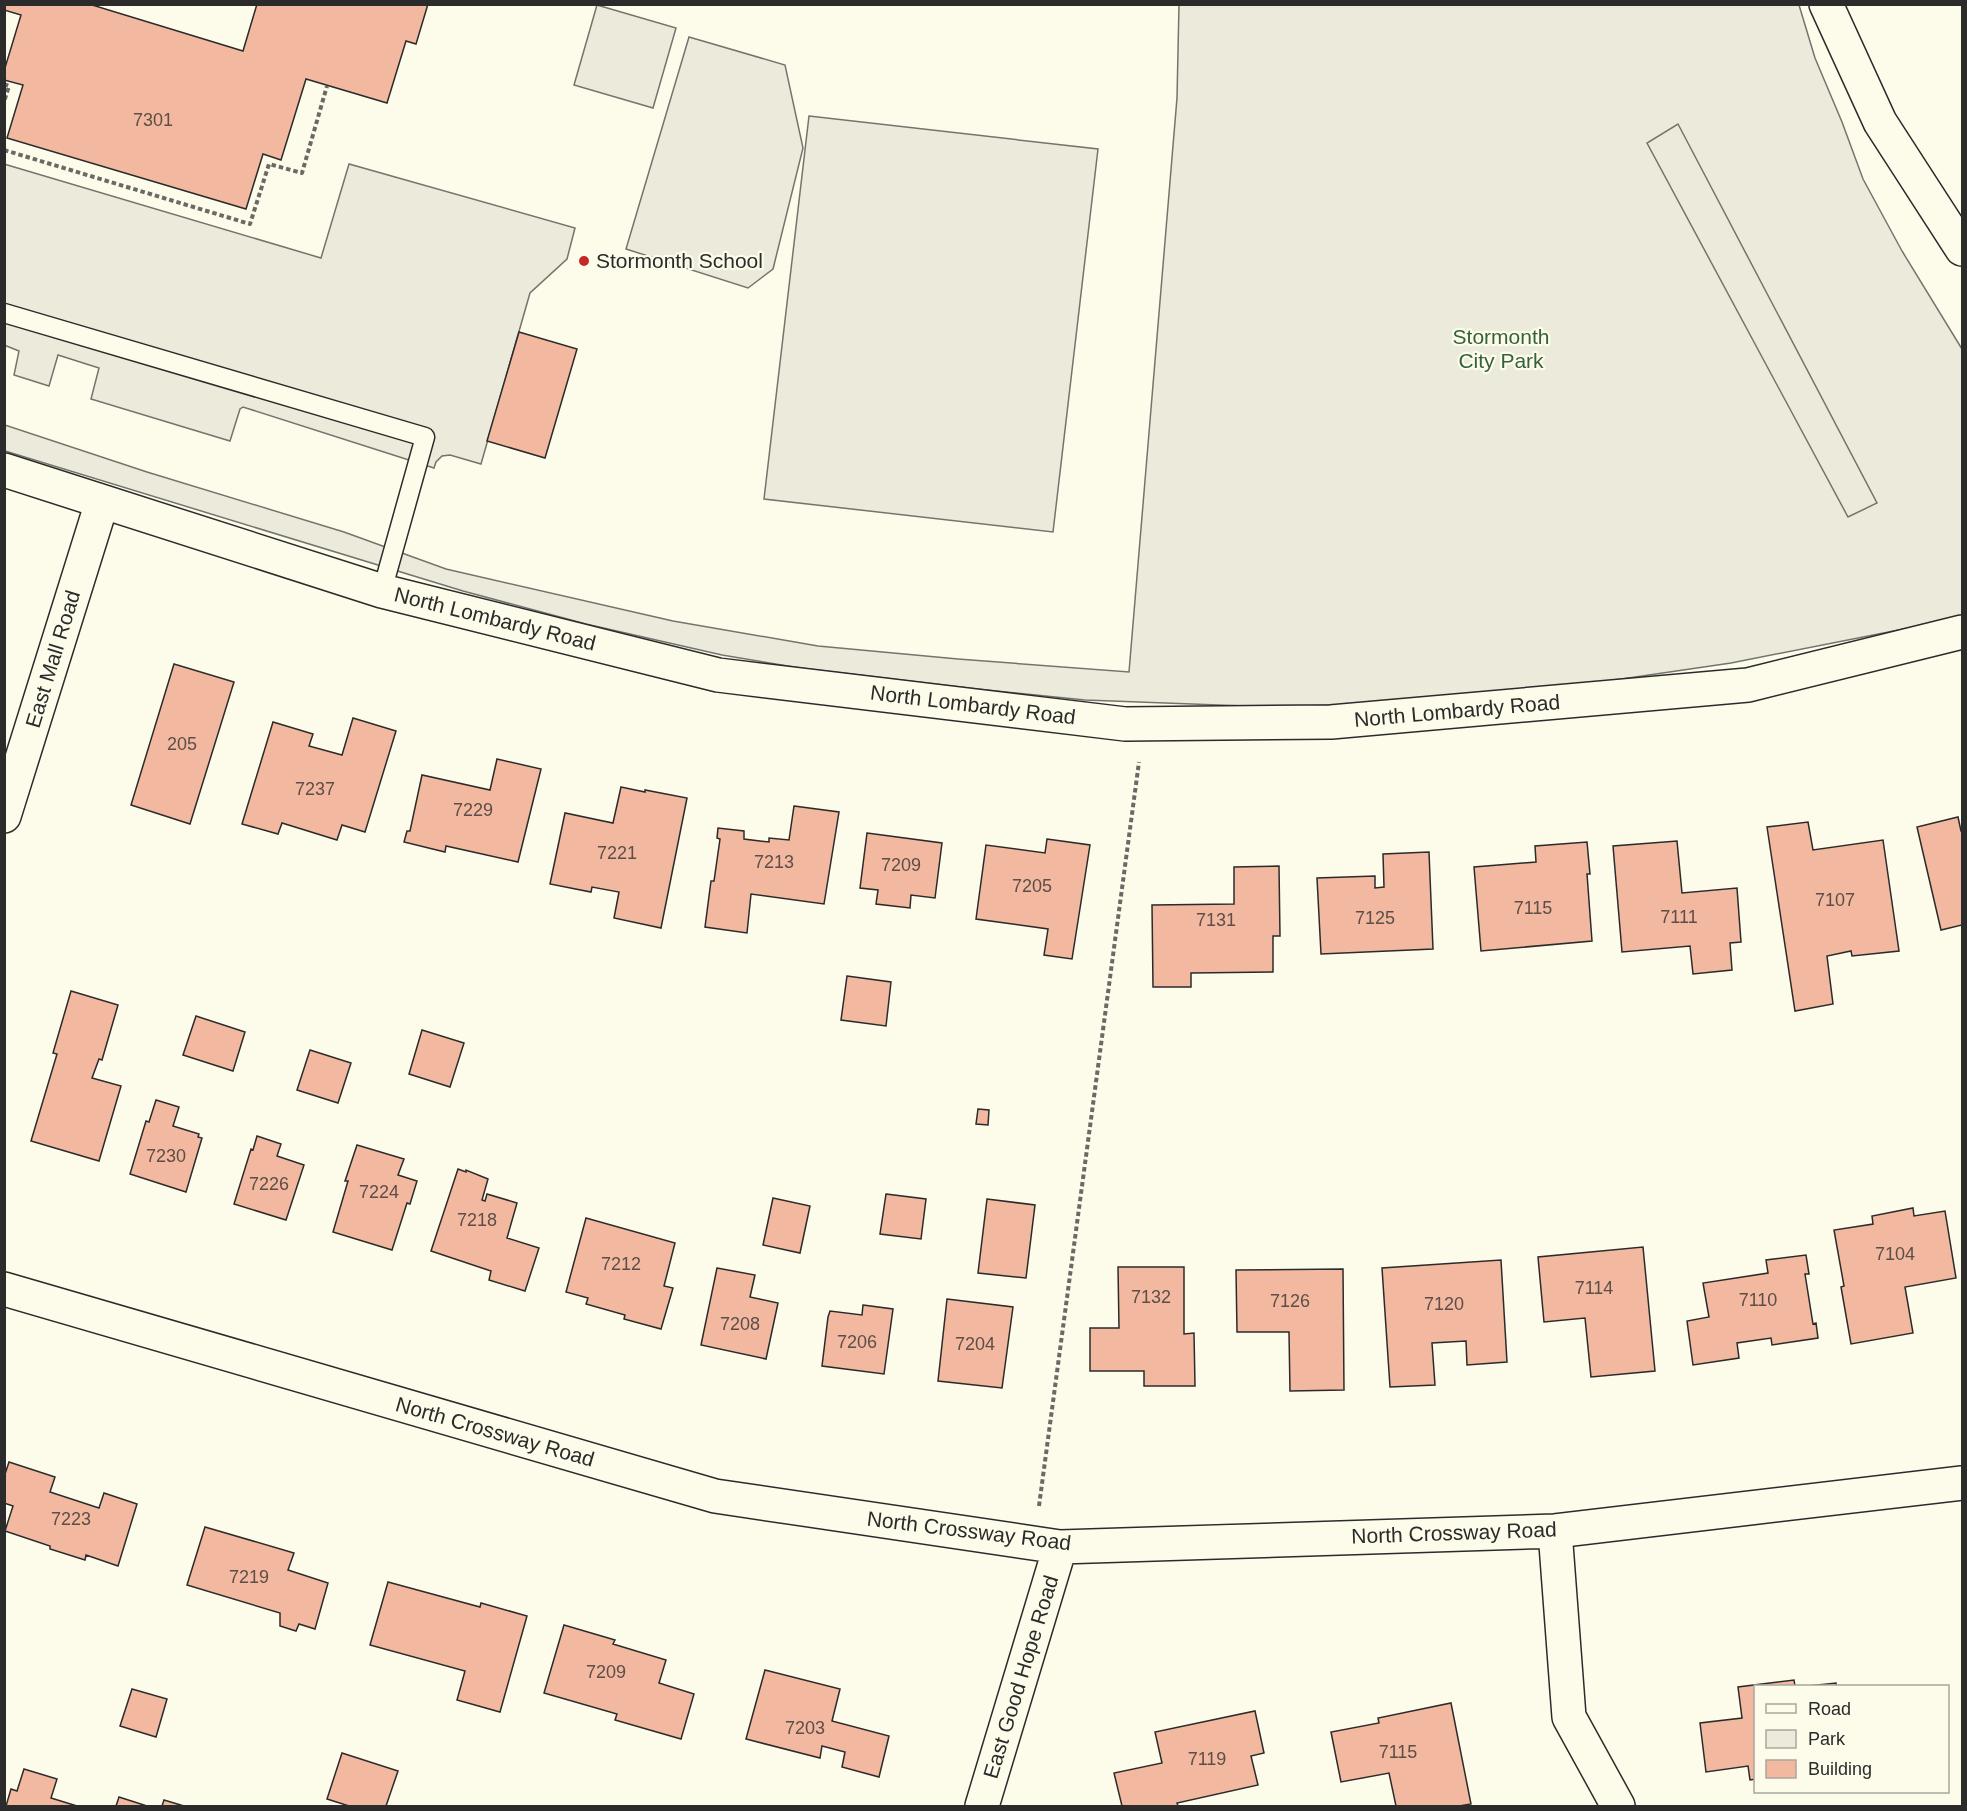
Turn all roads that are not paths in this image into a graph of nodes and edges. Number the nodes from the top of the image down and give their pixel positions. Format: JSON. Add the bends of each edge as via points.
{"nodes":[{"id":1,"x":1826,"y":4,"type":"edge"},
{"id":2,"x":1962,"y":249,"type":"edge"},
{"id":3,"x":4,"y":313,"type":"edge"},
{"id":4,"x":4,"y":470,"type":"edge"},
{"id":5,"x":102,"y":502,"type":"junction"},
{"id":6,"x":382,"y":591,"type":"junction"},
{"id":7,"x":1962,"y":632,"type":"edge"},
{"id":8,"x":4,"y":816,"type":"edge"},
{"id":9,"x":4,"y":1289,"type":"edge"},
{"id":10,"x":1962,"y":1483,"type":"edge"},
{"id":11,"x":1555,"y":1530,"type":"junction"},
{"id":12,"x":1047,"y":1545,"type":"junction"},
{"id":13,"x":982,"y":1806,"type":"edge"},
{"id":14,"x":1618,"y":1806,"type":"edge"}],
"edges":[{"from":1,"to":2,"type":"street","via":[[1880,122]]},
{"from":3,"to":6,"type":"lane","via":[[425,437]]},
{"from":4,"to":5,"type":"street","name":"North Lombardy Road"},
{"from":5,"to":6,"type":"street","name":"North Lombardy Road"},
{"from":5,"to":8,"type":"street","name":"East Mall Road"},
{"from":6,"to":7,"type":"street","name":"North Lombardy Road","via":[[718,675],[1125,724],[1330,722],[1748,685]]},
{"from":9,"to":12,"type":"street","name":"North Crossway Road","via":[[715,1496]]},
{"from":10,"to":11,"type":"street","name":"North Crossway Road"},
{"from":11,"to":12,"type":"street","name":"North Crossway Road"},
{"from":11,"to":14,"type":"street","via":[[1569,1717]]},
{"from":12,"to":13,"type":"street","name":"East Good Hope Road"}]}
